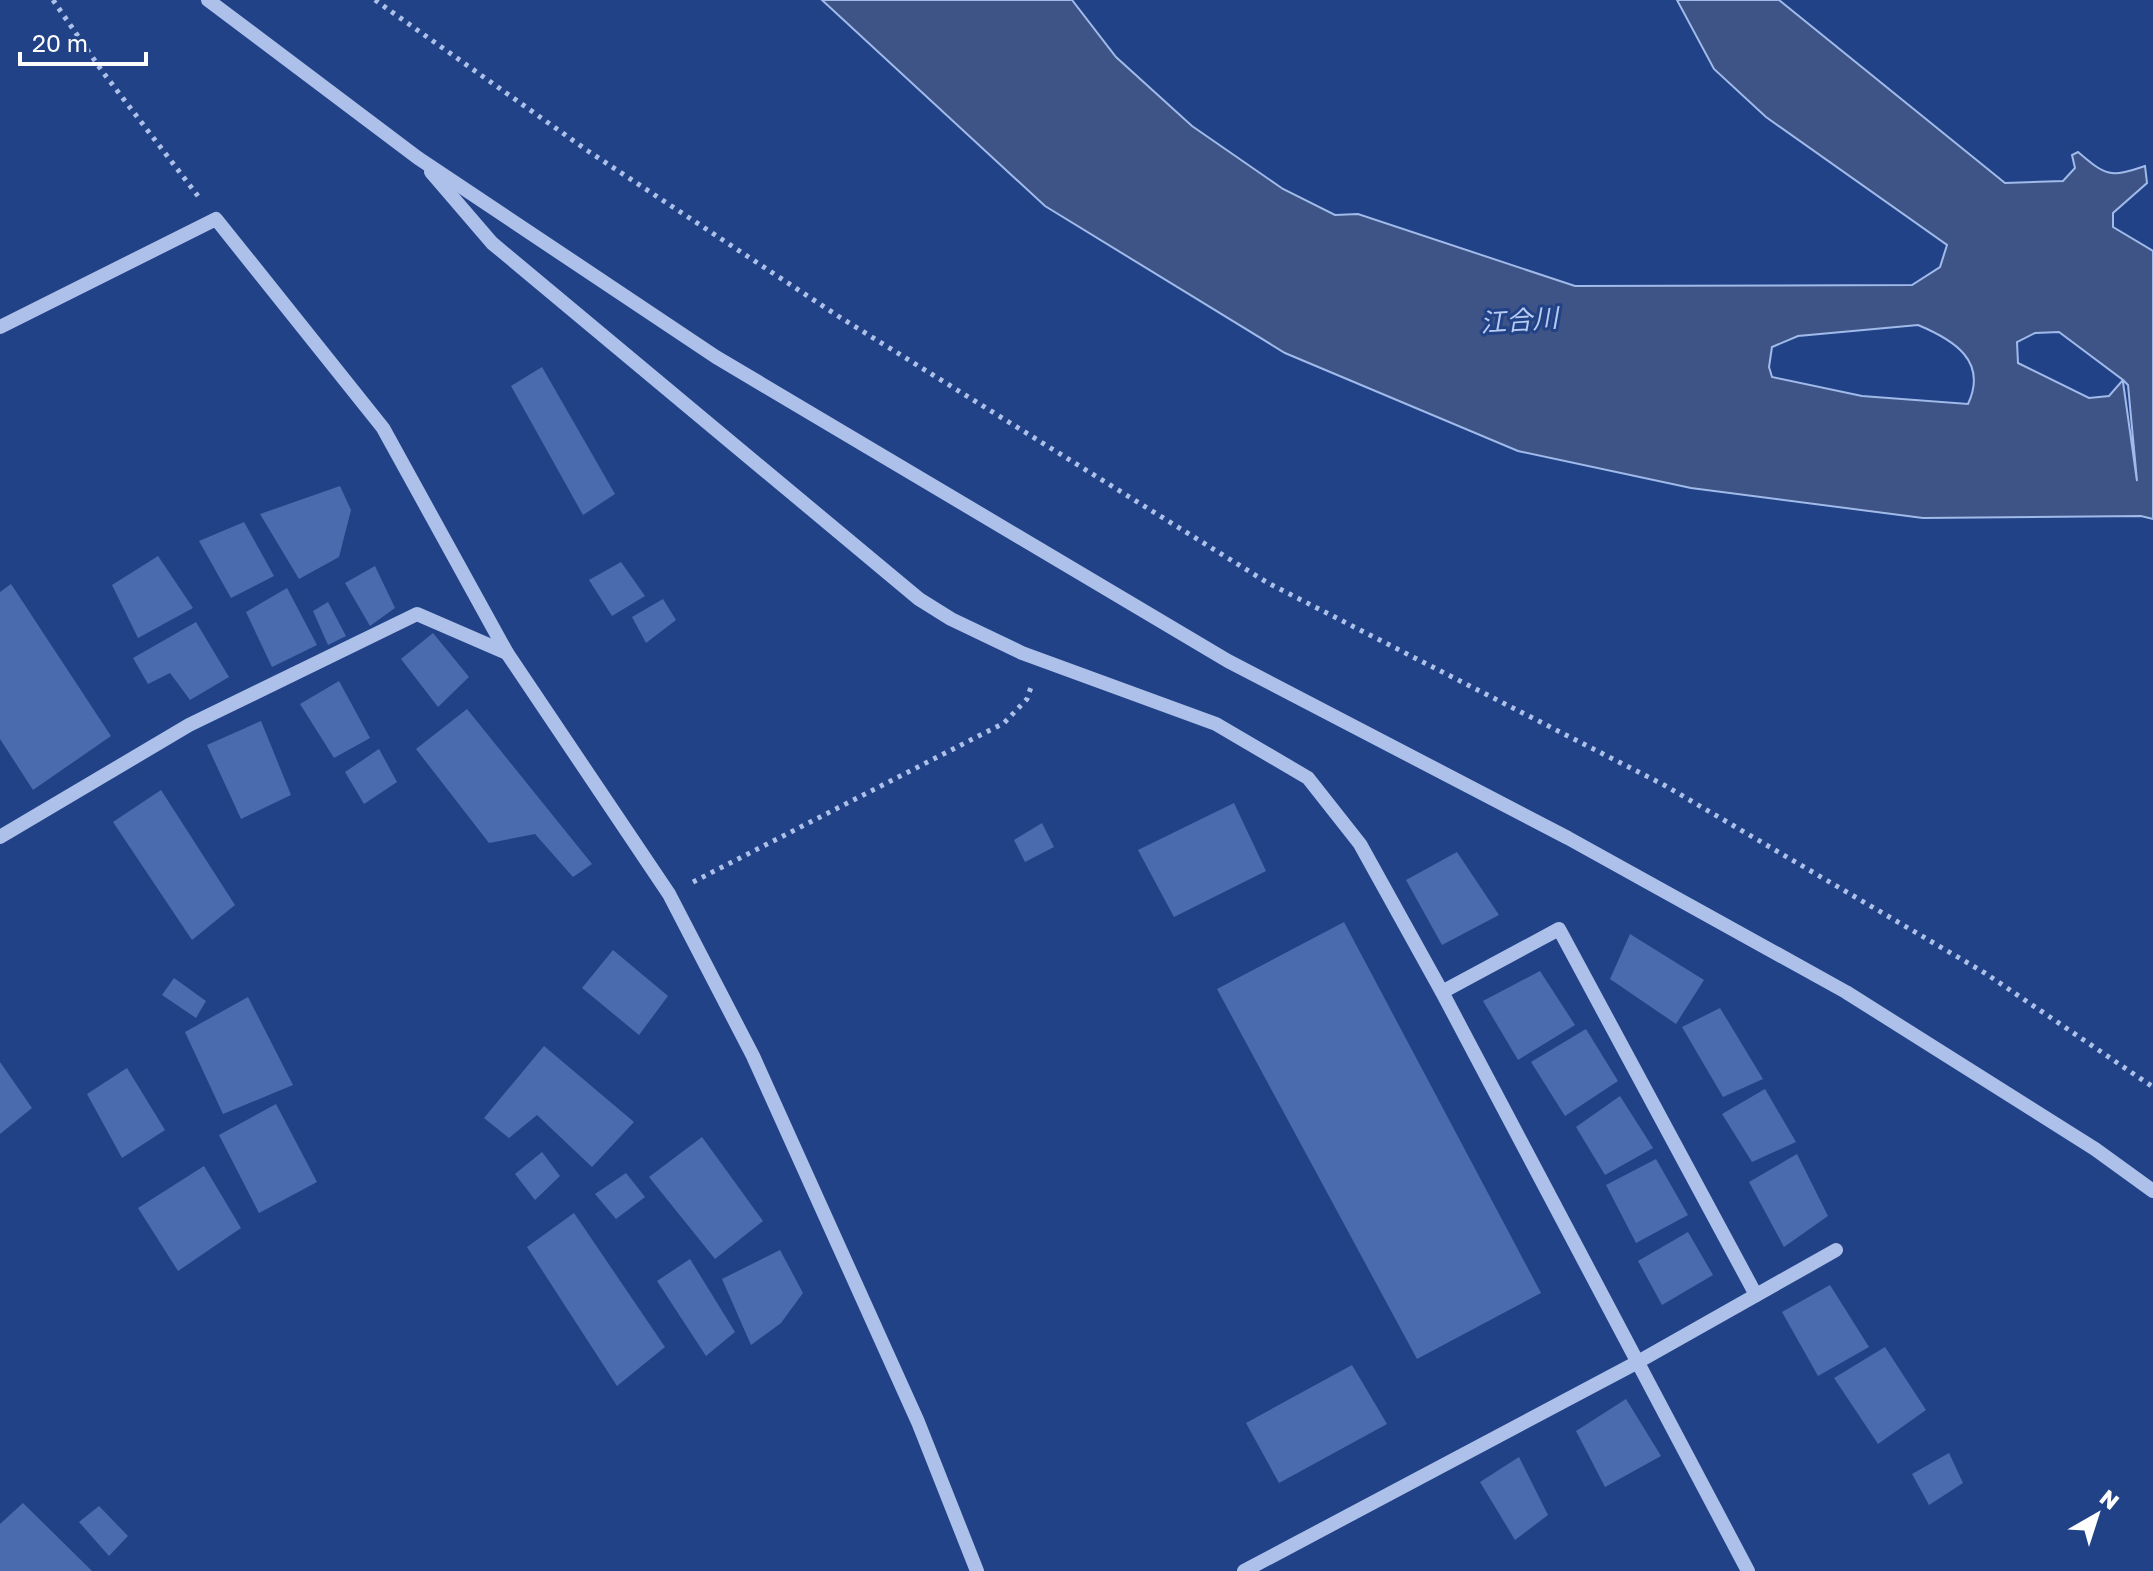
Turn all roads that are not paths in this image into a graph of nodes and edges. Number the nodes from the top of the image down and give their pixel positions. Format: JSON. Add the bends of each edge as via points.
{"nodes":[{"id":1,"x":208,"y":0,"type":"edge"},
{"id":2,"x":418,"y":158,"type":"junction"},
{"id":3,"x":0,"y":327,"type":"edge"},
{"id":4,"x":507,"y":653,"type":"junction"},
{"id":5,"x":0,"y":837,"type":"edge"},
{"id":6,"x":1442,"y":992,"type":"junction"},
{"id":7,"x":2153,"y":1191,"type":"edge"},
{"id":8,"x":1836,"y":1250,"type":"dead end"},
{"id":9,"x":1756,"y":1295,"type":"junction"},
{"id":10,"x":1636,"y":1363,"type":"junction"},
{"id":11,"x":977,"y":1571,"type":"edge"},
{"id":12,"x":1244,"y":1571,"type":"edge"},
{"id":13,"x":1748,"y":1571,"type":"edge"}],
"edges":[{"from":1,"to":2,"type":"street"},
{"from":2,"to":6,"type":"street","via":[[492,243],[907,589],[951,619],[1022,653],[1216,724],[1308,778],[1360,844]]},
{"from":2,"to":7,"type":"street","via":[[716,357],[1228,661],[1568,838],[1846,992]]},
{"from":3,"to":4,"type":"street","via":[[216,219],[383,428]]},
{"from":4,"to":5,"type":"street","via":[[417,614],[189,725]]},
{"from":4,"to":11,"type":"street","via":[[669,894],[753,1056],[918,1422]]},
{"from":6,"to":9,"type":"street","via":[[1559,929]]},
{"from":6,"to":10,"type":"street"},
{"from":8,"to":9,"type":"street"},
{"from":9,"to":10,"type":"street"},
{"from":10,"to":12,"type":"street"},
{"from":10,"to":13,"type":"street"}]}
